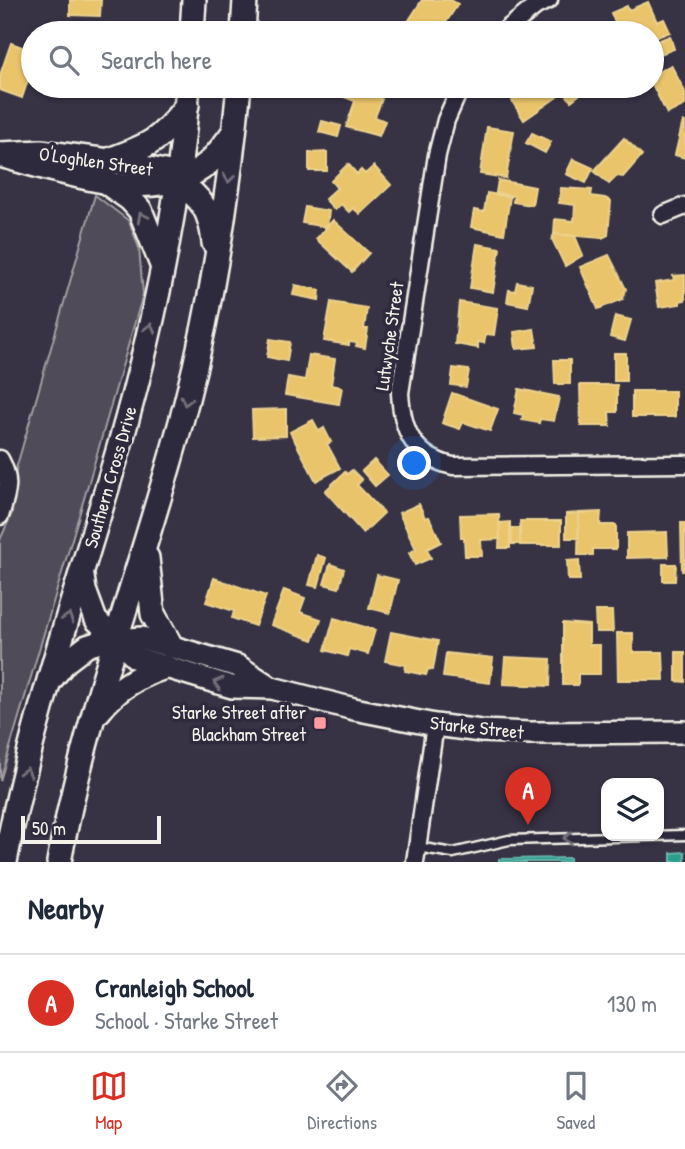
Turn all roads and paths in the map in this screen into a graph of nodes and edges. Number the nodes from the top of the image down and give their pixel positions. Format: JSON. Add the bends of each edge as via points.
{"nodes":[{"id":1,"x":194,"y":0,"type":"edge"},
{"id":2,"x":245,"y":0,"type":"edge"},
{"id":3,"x":549,"y":0,"type":"edge"},
{"id":4,"x":193,"y":21,"type":"edge"},
{"id":5,"x":244,"y":21,"type":"edge"},
{"id":6,"x":517,"y":21,"type":"edge"},
{"id":7,"x":186,"y":98,"type":"edge"},
{"id":8,"x":188,"y":98,"type":"edge"},
{"id":9,"x":238,"y":98,"type":"edge"},
{"id":10,"x":456,"y":98,"type":"edge"},
{"id":11,"x":235,"y":130,"type":"junction"},
{"id":12,"x":0,"y":155,"type":"edge"},
{"id":13,"x":108,"y":171,"type":"junction"},
{"id":14,"x":176,"y":180,"type":"junction"},
{"id":15,"x":685,"y":206,"type":"edge"},
{"id":16,"x":663,"y":215,"type":"dead end"},
{"id":17,"x":162,"y":265,"type":"junction"},
{"id":18,"x":216,"y":266,"type":"junction"},
{"id":19,"x":0,"y":459,"type":"edge"},
{"id":20,"x":685,"y":464,"type":"edge"},
{"id":21,"x":0,"y":516,"type":"edge"},
{"id":22,"x":146,"y":540,"type":"junction"},
{"id":23,"x":82,"y":570,"type":"junction"},
{"id":24,"x":116,"y":639,"type":"junction"},
{"id":25,"x":168,"y":656,"type":"junction"},
{"id":26,"x":49,"y":683,"type":"junction"},
{"id":27,"x":94,"y":717,"type":"junction"},
{"id":28,"x":435,"y":725,"type":"junction"},
{"id":29,"x":685,"y":732,"type":"edge"},
{"id":30,"x":685,"y":835,"type":"edge"},
{"id":31,"x":416,"y":854,"type":"edge"},
{"id":32,"x":5,"y":862,"type":"edge"},
{"id":33,"x":59,"y":862,"type":"edge"}],
"edges":[{"from":1,"to":4,"type":"main road"},
{"from":2,"to":5,"type":"main road"},
{"from":3,"to":6,"type":"street"},
{"from":7,"to":13,"type":"main road","via":[[172,125],[153,143]]},
{"from":8,"to":14,"type":"main road","name":"Southern Cross Drive"},
{"from":9,"to":11,"type":"main road"},
{"from":10,"to":20,"type":"street","name":"Lutwyche Street","via":[[438,155],[400,393],[401,416],[409,437],[423,453],[453,466]]},
{"from":11,"to":14,"type":"main road","via":[[207,165]]},
{"from":11,"to":18,"type":"main road","one_way":true},
{"from":12,"to":13,"type":"street","name":"O'Loghlen Street"},
{"from":13,"to":14,"type":"street","name":"O'Loghlen Street","via":[[163,186]]},
{"from":17,"to":13,"type":"main road","one_way":true,"via":[[140,210]]},
{"from":14,"to":17,"type":"main road","name":"Southern Cross Drive"},
{"from":14,"to":18,"type":"main road","via":[[192,191],[208,212]]},
{"from":15,"to":16,"type":"street"},
{"from":23,"to":17,"type":"main road","name":"Southern Cross Drive","one_way":true,"via":[[137,381]]},
{"from":18,"to":22,"type":"main road","one_way":true,"via":[[186,404]]},
{"from":19,"to":21,"type":"street","via":[[8,483]]},
{"from":22,"to":24,"type":"main road"},
{"from":22,"to":25,"type":"main road","via":[[153,614]]},
{"from":23,"to":24,"type":"street","via":[[96,620]]},
{"from":26,"to":23,"type":"main road","name":"Southern Cross Drive","one_way":true},
{"from":24,"to":25,"type":"street","name":"Starke Street","via":[[142,638]]},
{"from":24,"to":26,"type":"street","name":"Starke Street","via":[[87,646]]},
{"from":24,"to":27,"type":"main road"},
{"from":25,"to":27,"type":"main road","via":[[108,698]]},
{"from":25,"to":28,"type":"street","name":"Starke Street","via":[[238,666],[272,688]]},
{"from":32,"to":26,"type":"main road","name":"Southern Cross Drive","one_way":true},
{"from":27,"to":33,"type":"main road"},
{"from":28,"to":29,"type":"street","name":"Starke Street","via":[[530,733]]},
{"from":28,"to":31,"type":"street"},
{"from":30,"to":31,"type":"lane","one_way":true,"via":[[509,840],[453,853]]}]}
